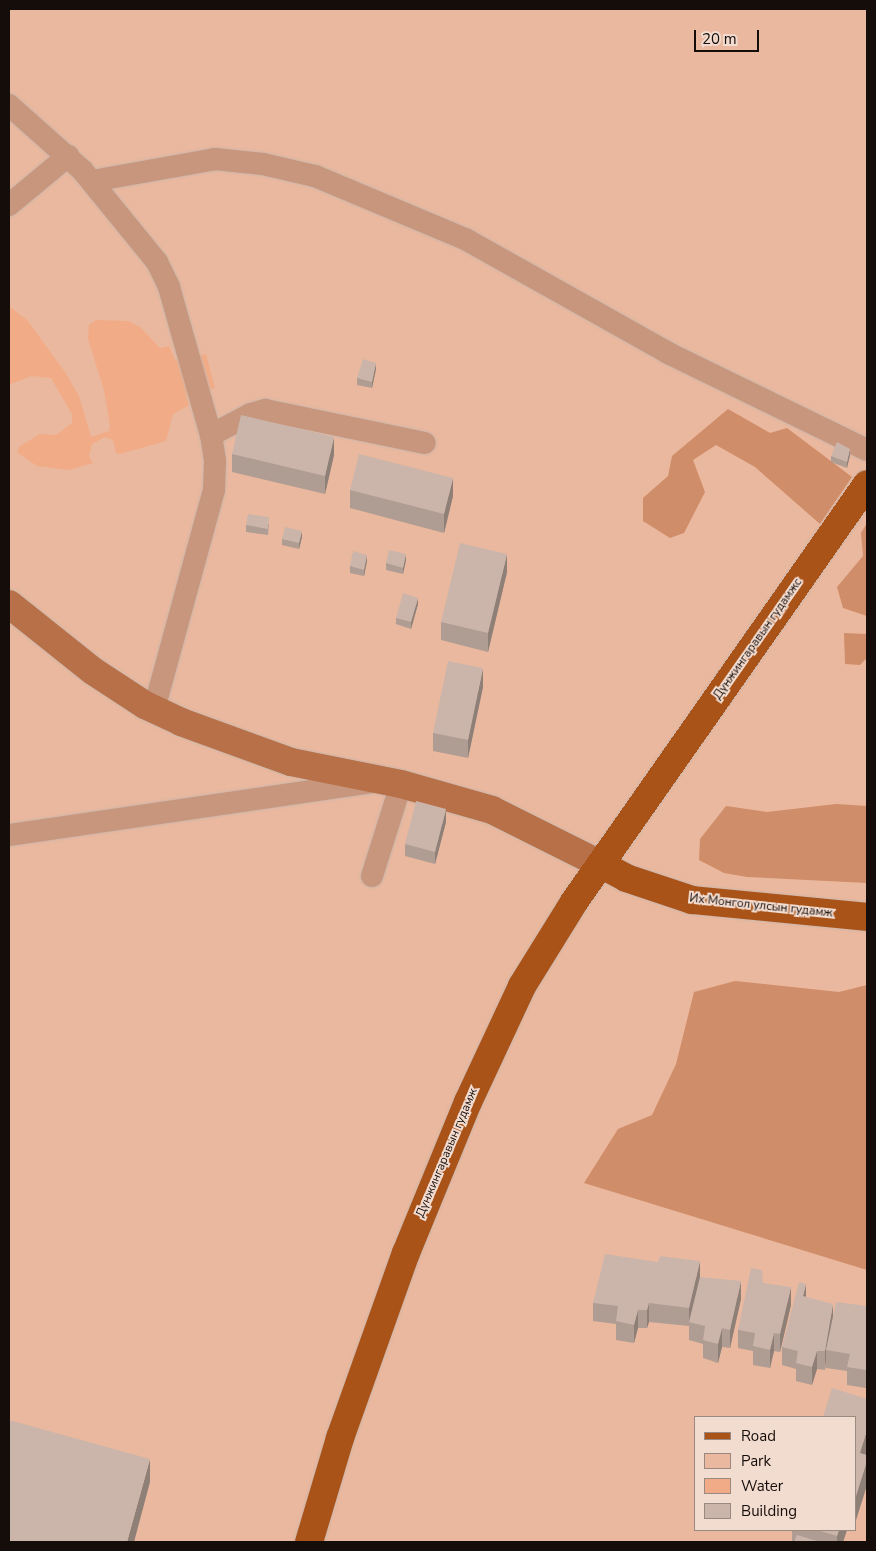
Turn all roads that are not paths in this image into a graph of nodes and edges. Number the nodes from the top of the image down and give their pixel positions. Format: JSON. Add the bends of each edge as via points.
{"nodes":[{"id":1,"x":9,"y":105,"type":"edge"},
{"id":2,"x":68,"y":156,"type":"junction"},
{"id":3,"x":92,"y":181,"type":"junction"},
{"id":4,"x":9,"y":205,"type":"edge"},
{"id":5,"x":211,"y":436,"type":"junction"},
{"id":6,"x":425,"y":443,"type":"dead end"},
{"id":7,"x":867,"y":450,"type":"edge"},
{"id":8,"x":867,"y":484,"type":"edge"},
{"id":9,"x":9,"y":604,"type":"edge"},
{"id":10,"x":154,"y":709,"type":"junction"},
{"id":11,"x":392,"y":782,"type":"junction"},
{"id":12,"x":650,"y":795,"type":"joint"},
{"id":13,"x":9,"y":835,"type":"edge"},
{"id":14,"x":602,"y":865,"type":"junction"},
{"id":15,"x":372,"y":876,"type":"dead end"},
{"id":16,"x":867,"y":916,"type":"edge"},
{"id":17,"x":309,"y":1542,"type":"edge"}],
"edges":[{"from":1,"to":2,"type":"street","via":[[50,144]]},
{"from":2,"to":3,"type":"street"},
{"from":2,"to":4,"type":"street"},
{"from":3,"to":5,"type":"street","via":[[157,262]]},
{"from":3,"to":7,"type":"street","via":[[215,159],[262,164],[315,176],[467,240],[668,353]]},
{"from":5,"to":6,"type":"street","via":[[251,414],[266,410]]},
{"from":5,"to":10,"type":"street","via":[[215,461],[214,490]]},
{"from":8,"to":12,"type":"main road","name":"Дүнжингаравын гудамжс"},
{"from":9,"to":10,"type":"street","via":[[93,671]]},
{"from":10,"to":11,"type":"street","via":[[291,762]]},
{"from":11,"to":13,"type":"street"},
{"from":11,"to":14,"type":"street","via":[[492,810]]},
{"from":11,"to":15,"type":"street"},
{"from":12,"to":14,"type":"main road","name":"Дүнжингаравын гудамж"},
{"from":14,"to":16,"type":"main road","name":"Их Монгол улсын гудамж","via":[[650,887],[692,900]]},
{"from":14,"to":17,"type":"main road","name":"Дүнжингаравын гудамж","via":[[574,902],[522,986],[476,1086],[384,1312],[337,1446]]}]}
